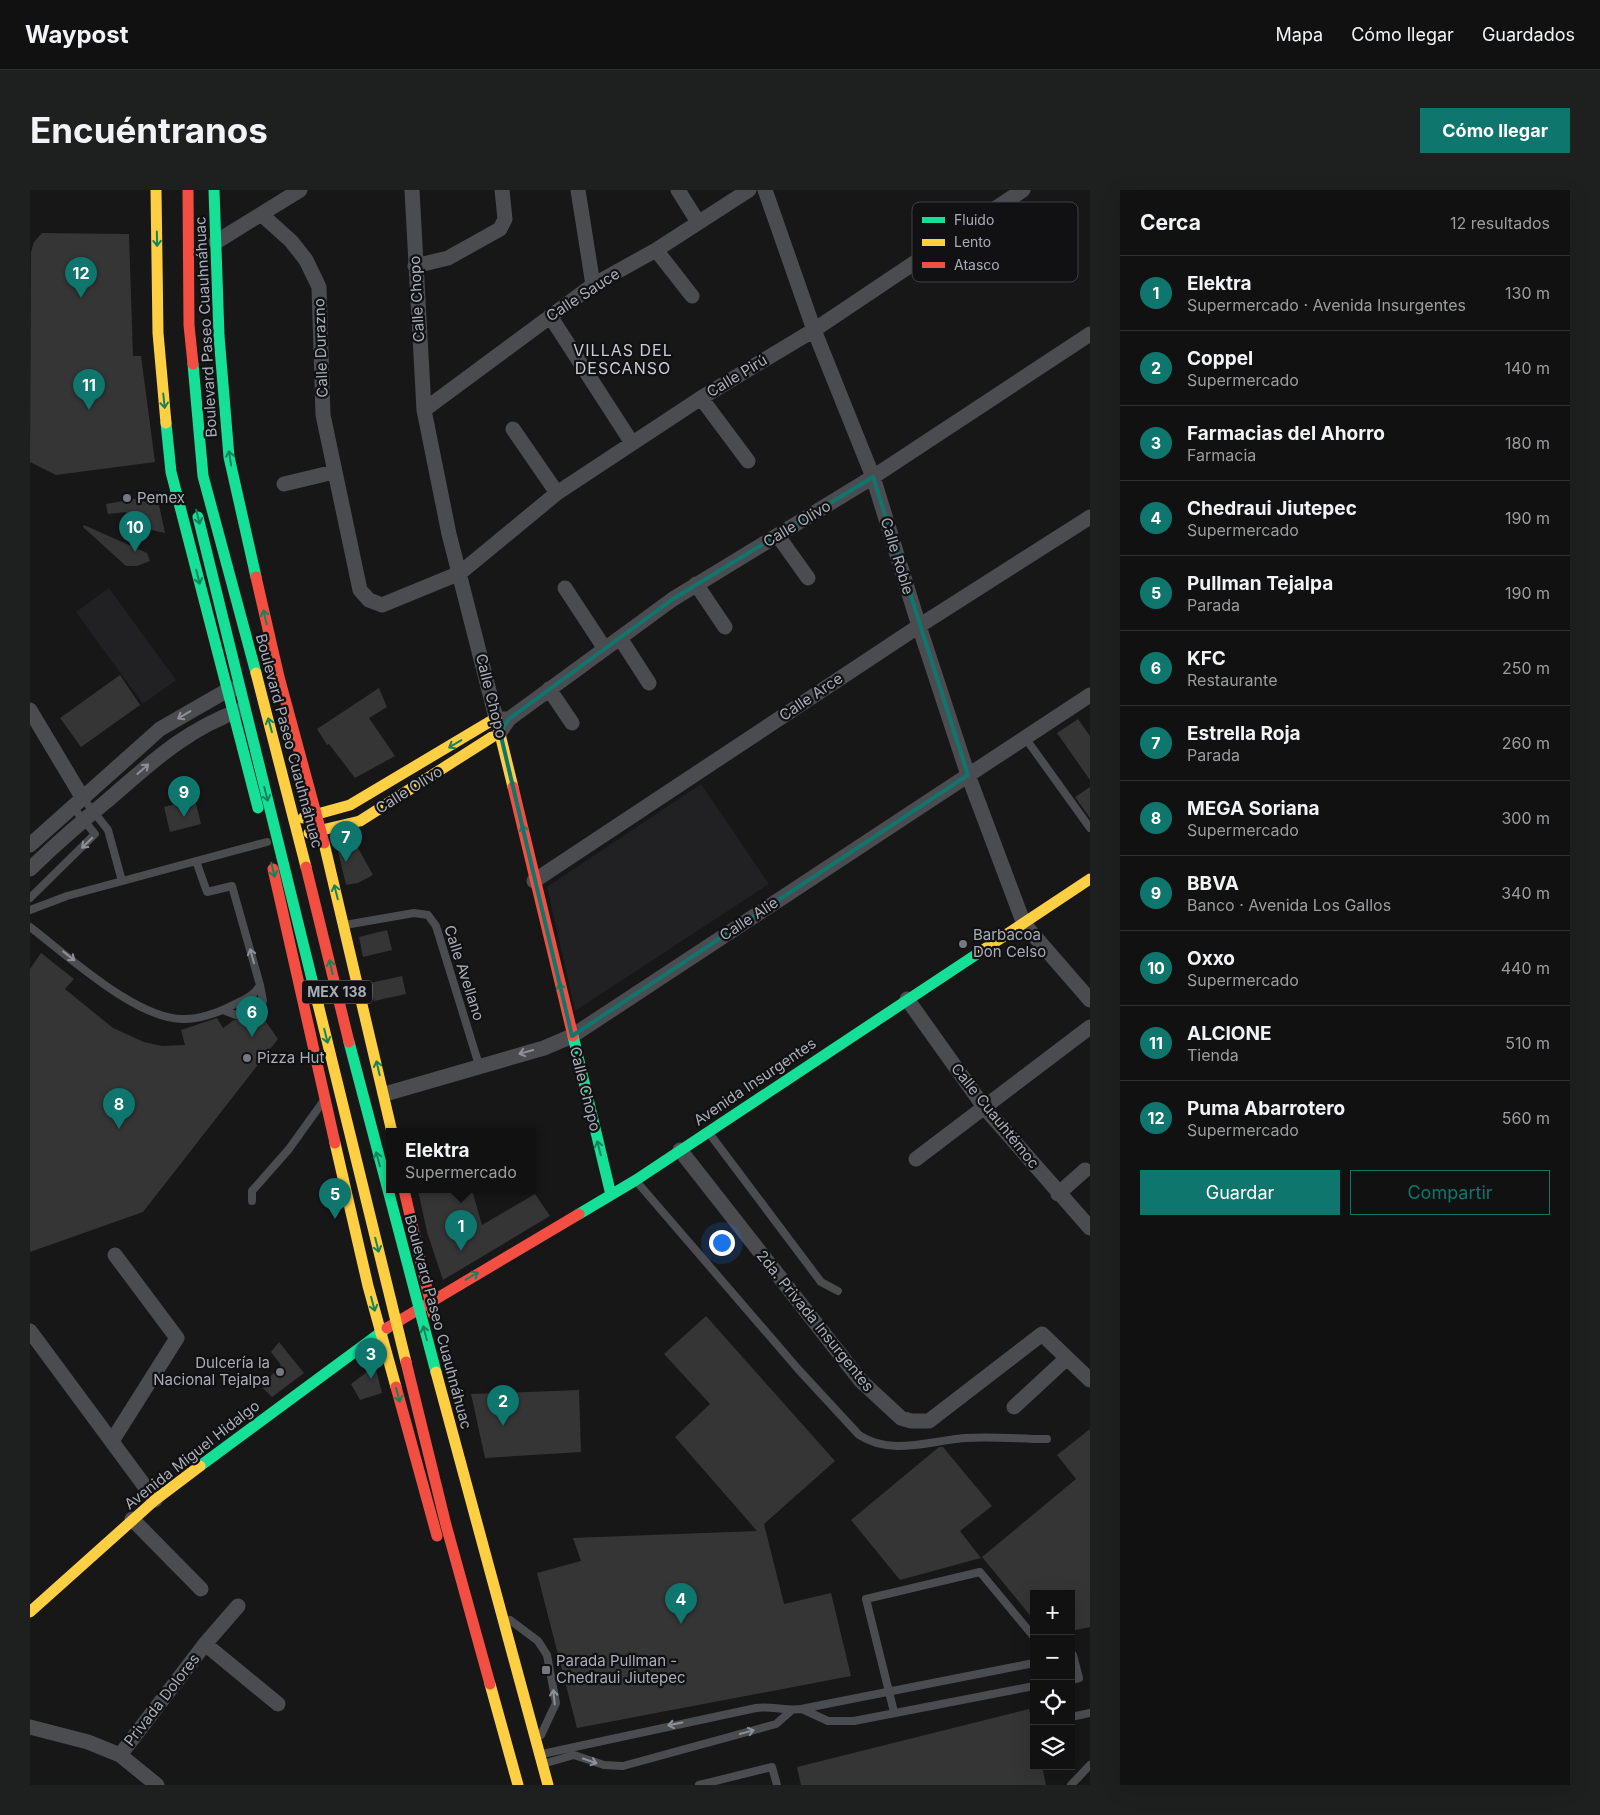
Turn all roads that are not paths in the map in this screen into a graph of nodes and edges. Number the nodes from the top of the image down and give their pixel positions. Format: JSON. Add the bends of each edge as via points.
{"nodes":[{"id":1,"x":156,"y":190,"type":"edge"},
{"id":2,"x":188,"y":190,"type":"edge"},
{"id":3,"x":214,"y":190,"type":"edge"},
{"id":4,"x":300,"y":190,"type":"edge"},
{"id":5,"x":412,"y":190,"type":"edge"},
{"id":6,"x":502,"y":190,"type":"edge"},
{"id":7,"x":578,"y":190,"type":"edge"},
{"id":8,"x":678,"y":190,"type":"edge"},
{"id":9,"x":749,"y":190,"type":"edge"},
{"id":10,"x":765,"y":190,"type":"edge"},
{"id":11,"x":1023,"y":190,"type":"edge"},
{"id":12,"x":1005,"y":202,"type":"edge"},
{"id":13,"x":261,"y":214,"type":"junction"},
{"id":14,"x":698,"y":222,"type":"junction"},
{"id":15,"x":216,"y":242,"type":"junction"},
{"id":16,"x":656,"y":250,"type":"junction"},
{"id":17,"x":912,"y":264,"type":"edge"},
{"id":18,"x":415,"y":266,"type":"junction"},
{"id":19,"x":593,"y":286,"type":"junction"},
{"id":20,"x":692,"y":296,"type":"dead end"},
{"id":21,"x":550,"y":316,"type":"junction"},
{"id":22,"x":814,"y":330,"type":"junction"},
{"id":23,"x":1090,"y":334,"type":"edge"},
{"id":24,"x":701,"y":398,"type":"junction"},
{"id":25,"x":424,"y":410,"type":"junction"},
{"id":26,"x":513,"y":429,"type":"dead end"},
{"id":27,"x":632,"y":443,"type":"junction"},
{"id":28,"x":748,"y":461,"type":"dead end"},
{"id":29,"x":334,"y":472,"type":"junction"},
{"id":30,"x":873,"y":477,"type":"junction"},
{"id":31,"x":284,"y":484,"type":"dead end"},
{"id":32,"x":557,"y":493,"type":"junction"},
{"id":33,"x":196,"y":508,"type":"dead end"},
{"id":34,"x":1090,"y":517,"type":"edge"},
{"id":35,"x":778,"y":536,"type":"junction"},
{"id":36,"x":460,"y":573,"type":"junction"},
{"id":37,"x":808,"y":578,"type":"dead end"},
{"id":38,"x":696,"y":584,"type":"junction"},
{"id":39,"x":565,"y":588,"type":"dead end"},
{"id":40,"x":918,"y":626,"type":"junction"},
{"id":41,"x":725,"y":627,"type":"dead end"},
{"id":42,"x":620,"y":638,"type":"junction"},
{"id":43,"x":606,"y":649,"type":"junction"},
{"id":44,"x":279,"y":677,"type":"junction"},
{"id":45,"x":649,"y":683,"type":"dead end"},
{"id":46,"x":549,"y":689,"type":"junction"},
{"id":47,"x":226,"y":691,"type":"junction"},
{"id":48,"x":285,"y":696,"type":"junction"},
{"id":49,"x":1090,"y":696,"type":"edge"},
{"id":50,"x":30,"y":710,"type":"edge"},
{"id":51,"x":232,"y":713,"type":"junction"},
{"id":52,"x":502,"y":723,"type":"junction"},
{"id":53,"x":572,"y":723,"type":"dead end"},
{"id":54,"x":1026,"y":739,"type":"junction"},
{"id":55,"x":968,"y":775,"type":"junction"},
{"id":56,"x":81,"y":798,"type":"junction"},
{"id":57,"x":88,"y":815,"type":"junction"},
{"id":58,"x":317,"y":815,"type":"junction"},
{"id":59,"x":263,"y":826,"type":"junction"},
{"id":60,"x":1090,"y":828,"type":"edge"},
{"id":61,"x":321,"y":830,"type":"junction"},
{"id":62,"x":267,"y":842,"type":"junction"},
{"id":63,"x":30,"y":845,"type":"edge"},
{"id":64,"x":196,"y":861,"type":"junction"},
{"id":65,"x":30,"y":869,"type":"edge"},
{"id":66,"x":122,"y":881,"type":"junction"},
{"id":67,"x":534,"y":881,"type":"junction"},
{"id":68,"x":1088,"y":883,"type":"edge"},
{"id":69,"x":30,"y":898,"type":"edge"},
{"id":70,"x":30,"y":910,"type":"edge"},
{"id":71,"x":1024,"y":924,"type":"junction"},
{"id":72,"x":344,"y":925,"type":"junction"},
{"id":73,"x":30,"y":927,"type":"edge"},
{"id":74,"x":260,"y":985,"type":"junction"},
{"id":75,"x":907,"y":999,"type":"junction"},
{"id":76,"x":1090,"y":1000,"type":"edge"},
{"id":77,"x":224,"y":1010,"type":"junction"},
{"id":78,"x":1090,"y":1027,"type":"edge"},
{"id":79,"x":572,"y":1036,"type":"junction"},
{"id":80,"x":478,"y":1065,"type":"junction"},
{"id":81,"x":385,"y":1094,"type":"junction"},
{"id":82,"x":324,"y":1099,"type":"junction"},
{"id":83,"x":984,"y":1107,"type":"junction"},
{"id":84,"x":391,"y":1128,"type":"edge"},
{"id":85,"x":708,"y":1132,"type":"junction"},
{"id":86,"x":680,"y":1150,"type":"junction"},
{"id":87,"x":916,"y":1159,"type":"dead end"},
{"id":88,"x":1085,"y":1170,"type":"dead end"},
{"id":89,"x":636,"y":1180,"type":"junction"},
{"id":90,"x":386,"y":1187,"type":"edge"},
{"id":91,"x":388,"y":1193,"type":"edge"},
{"id":92,"x":405,"y":1193,"type":"edge"},
{"id":93,"x":1058,"y":1194,"type":"junction"},
{"id":94,"x":611,"y":1195,"type":"junction"},
{"id":95,"x":252,"y":1201,"type":"dead end"},
{"id":96,"x":408,"y":1210,"type":"junction"},
{"id":97,"x":353,"y":1222,"type":"junction"},
{"id":98,"x":1090,"y":1228,"type":"edge"},
{"id":99,"x":115,"y":1254,"type":"dead end"},
{"id":100,"x":838,"y":1291,"type":"dead end"},
{"id":101,"x":430,"y":1301,"type":"junction"},
{"id":102,"x":30,"y":1331,"type":"edge"},
{"id":103,"x":380,"y":1332,"type":"junction"},
{"id":104,"x":441,"y":1354,"type":"junction"},
{"id":105,"x":1067,"y":1358,"type":"junction"},
{"id":106,"x":412,"y":1360,"type":"junction"},
{"id":107,"x":390,"y":1366,"type":"junction"},
{"id":108,"x":1090,"y":1380,"type":"edge"},
{"id":109,"x":1014,"y":1407,"type":"dead end"},
{"id":110,"x":1047,"y":1440,"type":"dead end"},
{"id":111,"x":112,"y":1441,"type":"junction"},
{"id":112,"x":154,"y":1500,"type":"junction"},
{"id":113,"x":132,"y":1519,"type":"junction"},
{"id":114,"x":201,"y":1588,"type":"dead end"},
{"id":115,"x":238,"y":1606,"type":"dead end"},
{"id":116,"x":30,"y":1612,"type":"edge"},
{"id":117,"x":505,"y":1617,"type":"junction"},
{"id":118,"x":1032,"y":1635,"type":"edge"},
{"id":119,"x":205,"y":1644,"type":"junction"},
{"id":120,"x":1030,"y":1663,"type":"edge"},
{"id":121,"x":1075,"y":1663,"type":"edge"},
{"id":122,"x":1075,"y":1679,"type":"edge"},
{"id":123,"x":1030,"y":1687,"type":"edge"},
{"id":124,"x":888,"y":1693,"type":"junction"},
{"id":125,"x":278,"y":1704,"type":"dead end"},
{"id":126,"x":801,"y":1709,"type":"junction"},
{"id":127,"x":792,"y":1710,"type":"junction"},
{"id":128,"x":894,"y":1712,"type":"junction"},
{"id":129,"x":1090,"y":1713,"type":"edge"},
{"id":130,"x":1075,"y":1716,"type":"edge"},
{"id":131,"x":30,"y":1727,"type":"edge"},
{"id":132,"x":538,"y":1742,"type":"junction"},
{"id":133,"x":120,"y":1755,"type":"junction"},
{"id":134,"x":543,"y":1759,"type":"junction"},
{"id":135,"x":1090,"y":1765,"type":"edge"},
{"id":136,"x":157,"y":1785,"type":"edge"},
{"id":137,"x":506,"y":1785,"type":"edge"},
{"id":138,"x":518,"y":1785,"type":"edge"},
{"id":139,"x":549,"y":1785,"type":"edge"},
{"id":140,"x":699,"y":1785,"type":"edge"},
{"id":141,"x":777,"y":1785,"type":"edge"},
{"id":142,"x":1071,"y":1785,"type":"edge"}],
"edges":[{"from":1,"to":47,"type":"street","number":"MEX 138","one_way":true,"via":[[158,332],[171,472]]},
{"from":90,"to":2,"type":"street","name":"Boulevard Paseo Cuauhnáhuac","number":"MEX 138","one_way":true,"bridge":true,"via":[[289,796],[203,476],[190,325]]},
{"from":3,"to":15,"type":"street","name":"Boulevard Paseo Cuauhnáhuac","number":"MEX 138"},
{"from":4,"to":13,"type":"street"},
{"from":5,"to":18,"type":"street","name":"Calle Chopo"},
{"from":6,"to":18,"type":"street","via":[[505,219],[500,229],[448,258]]},
{"from":7,"to":19,"type":"street"},
{"from":8,"to":14,"type":"street"},
{"from":9,"to":14,"type":"street","name":"Calle Sauce"},
{"from":10,"to":22,"type":"street","name":"Calle Roble"},
{"from":11,"to":12,"type":"street","name":"Calle Pirú"},
{"from":13,"to":15,"type":"street"},
{"from":13,"to":29,"type":"street","name":"Calle Durazno","via":[[292,241],[319,287],[323,415]]},
{"from":14,"to":16,"type":"street","name":"Calle Sauce"},
{"from":44,"to":15,"type":"street","name":"Boulevard Paseo Cuauhnáhuac","number":"MEX 138","one_way":true,"via":[[229,457],[218,336]]},
{"from":16,"to":19,"type":"street","name":"Calle Sauce"},
{"from":16,"to":20,"type":"street"},
{"from":17,"to":22,"type":"street","name":"Calle Pirú"},
{"from":18,"to":25,"type":"street","name":"Calle Chopo"},
{"from":19,"to":21,"type":"street","name":"Calle Sauce"},
{"from":21,"to":25,"type":"street","name":"Calle Sauce"},
{"from":21,"to":27,"type":"street"},
{"from":22,"to":24,"type":"street","name":"Calle Pirú"},
{"from":22,"to":30,"type":"street","name":"Calle Roble"},
{"from":23,"to":30,"type":"street","name":"Calle Olivo"},
{"from":24,"to":27,"type":"street","name":"Calle Pirú"},
{"from":24,"to":28,"type":"street"},
{"from":25,"to":36,"type":"street","name":"Calle Chopo"},
{"from":26,"to":32,"type":"street"},
{"from":27,"to":32,"type":"street","name":"Calle Pirú"},
{"from":29,"to":31,"type":"street"},
{"from":29,"to":36,"type":"street","name":"Calle Durazno","via":[[360,590],[369,600],[382,605]]},
{"from":30,"to":35,"type":"street","name":"Calle Olivo"},
{"from":30,"to":40,"type":"street","name":"Calle Roble"},
{"from":32,"to":36,"type":"street","name":"Calle Pirú"},
{"from":33,"to":138,"type":"street","number":"MEX 138","one_way":true,"bridge":true,"via":[[444,1516]]},
{"from":34,"to":40,"type":"street","name":"Calle Arce"},
{"from":35,"to":37,"type":"street"},
{"from":35,"to":38,"type":"street","name":"Calle Olivo"},
{"from":36,"to":52,"type":"street","name":"Calle Chopo"},
{"from":38,"to":41,"type":"street"},
{"from":38,"to":42,"type":"street","name":"Calle Olivo"},
{"from":39,"to":43,"type":"street"},
{"from":40,"to":55,"type":"street","name":"Calle Roble"},
{"from":40,"to":67,"type":"street","name":"Calle Arce"},
{"from":42,"to":43,"type":"street","name":"Calle Olivo"},
{"from":42,"to":45,"type":"street"},
{"from":43,"to":46,"type":"street","name":"Calle Olivo"},
{"from":44,"to":47,"type":"street"},
{"from":44,"to":48,"type":"street","name":"Boulevard Paseo Cuauhnáhuac","number":"MEX 138"},
{"from":46,"to":52,"type":"street","name":"Calle Olivo"},
{"from":46,"to":53,"type":"street"},
{"from":47,"to":51,"type":"street","number":"MEX 138"},
{"from":47,"to":56,"type":"street","one_way":true,"via":[[160,729]]},
{"from":48,"to":51,"type":"street"},
{"from":48,"to":58,"type":"street","name":"Boulevard Paseo Cuauhnáhuac","number":"MEX 138"},
{"from":49,"to":54,"type":"street","name":"Calle Alie"},
{"from":50,"to":56,"type":"street"},
{"from":57,"to":51,"type":"street","one_way":true,"via":[[163,752]]},
{"from":51,"to":59,"type":"street","number":"MEX 138"},
{"from":52,"to":58,"type":"street","name":"Calle Olivo","one_way":true,"via":[[350,805]]},
{"from":52,"to":61,"type":"street","name":"Calle Olivo","via":[[360,821]]},
{"from":67,"to":52,"type":"street","name":"Calle Chopo","one_way":true},
{"from":54,"to":55,"type":"street","name":"Calle Alie"},
{"from":54,"to":60,"type":"lane"},
{"from":55,"to":71,"type":"street","name":"Calle Roble"},
{"from":55,"to":79,"type":"street","name":"Calle Alie"},
{"from":56,"to":57,"type":"lane"},
{"from":56,"to":57,"type":"lane"},
{"from":56,"to":63,"type":"street"},
{"from":57,"to":65,"type":"street"},
{"from":57,"to":66,"type":"lane","via":[[108,830]]},
{"from":57,"to":69,"type":"lane","one_way":true,"via":[[96,834]]},
{"from":58,"to":59,"type":"street","name":"Calle Olivo"},
{"from":58,"to":61,"type":"street","name":"Boulevard Paseo Cuauhnáhuac","number":"MEX 138"},
{"from":59,"to":62,"type":"street","number":"MEX 138"},
{"from":61,"to":62,"type":"street","name":"Calle Olivo"},
{"from":72,"to":61,"type":"street","name":"Boulevard Paseo Cuauhnáhuac","number":"MEX 138","one_way":true},
{"from":62,"to":64,"type":"lane"},
{"from":62,"to":82,"type":"street","number":"MEX 138","one_way":true},
{"from":64,"to":66,"type":"lane"},
{"from":74,"to":64,"type":"lane","one_way":true,"via":[[232,886],[207,892]]},
{"from":66,"to":70,"type":"lane"},
{"from":79,"to":67,"type":"street","name":"Calle Chopo","one_way":true},
{"from":68,"to":71,"type":"street","name":"Avenida Insurgentes"},
{"from":71,"to":75,"type":"street","name":"Avenida Insurgentes"},
{"from":71,"to":76,"type":"street"},
{"from":72,"to":80,"type":"lane","name":"Calle Avellano","via":[[414,913],[428,915],[436,926]]},
{"from":81,"to":72,"type":"street","name":"Boulevard Paseo Cuauhnáhuac","number":"MEX 138","one_way":true},
{"from":73,"to":77,"type":"lane","one_way":true,"via":[[116,992],[151,1013],[185,1020]]},
{"from":74,"to":77,"type":"lane","via":[[256,994]]},
{"from":74,"to":77,"type":"lane","via":[[263,1001],[257,1010],[236,1015]]},
{"from":75,"to":83,"type":"street","name":"Calle Cuauhtémoc"},
{"from":75,"to":85,"type":"street","name":"Avenida Insurgentes"},
{"from":78,"to":83,"type":"street"},
{"from":79,"to":80,"type":"street","name":"Calle Alie","one_way":true,"via":[[544,1048]]},
{"from":94,"to":79,"type":"street","name":"Calle Chopo","one_way":true},
{"from":80,"to":81,"type":"street","name":"Calle Alie"},
{"from":81,"to":84,"type":"street","name":"Boulevard Paseo Cuauhnáhuac","number":"MEX 138"},
{"from":82,"to":95,"type":"lane","via":[[289,1150],[252,1191]]},
{"from":82,"to":97,"type":"street","number":"MEX 138"},
{"from":83,"to":87,"type":"street"},
{"from":83,"to":93,"type":"street","name":"Calle Cuauhtémoc"},
{"from":85,"to":86,"type":"street","name":"Avenida Insurgentes"},
{"from":85,"to":100,"type":"lane","via":[[821,1282]]},
{"from":86,"to":89,"type":"street","name":"Avenida Insurgentes"},
{"from":86,"to":105,"type":"street","name":"2da. Privada Insurgentes","via":[[862,1381],[901,1418],[929,1421],[1042,1334]]},
{"from":88,"to":93,"type":"street"},
{"from":89,"to":94,"type":"street","name":"Avenida Insurgentes"},
{"from":89,"to":110,"type":"lane","via":[[798,1369],[859,1435],[871,1443],[903,1446],[966,1438]]},
{"from":139,"to":91,"type":"street","name":"Boulevard Paseo Cuauhnáhuac","number":"MEX 138","one_way":true,"bridge":true},
{"from":92,"to":96,"type":"street","name":"Boulevard Paseo Cuauhnáhuac","number":"MEX 138"},
{"from":93,"to":98,"type":"street","name":"Calle Cuauhtémoc"},
{"from":101,"to":94,"type":"street","name":"Avenida Insurgentes","one_way":true},
{"from":96,"to":97,"type":"street"},
{"from":96,"to":101,"type":"street","name":"Boulevard Paseo Cuauhnáhuac","number":"MEX 138"},
{"from":97,"to":103,"type":"street","number":"MEX 138","one_way":true},
{"from":99,"to":111,"type":"street","via":[[178,1338]]},
{"from":101,"to":103,"type":"street","name":"Avenida Miguel Hidalgo"},
{"from":101,"to":104,"type":"street","name":"Boulevard Paseo Cuauhnáhuac","number":"MEX 138"},
{"from":102,"to":111,"type":"street"},
{"from":103,"to":106,"type":"street","via":[[405,1334]]},
{"from":103,"to":107,"type":"street","number":"MEX 138"},
{"from":103,"to":112,"type":"street","name":"Avenida Miguel Hidalgo"},
{"from":104,"to":106,"type":"street"},
{"from":104,"to":117,"type":"street","name":"Boulevard Paseo Cuauhnáhuac","number":"MEX 138"},
{"from":105,"to":108,"type":"street","name":"2da. Privada Insurgentes"},
{"from":105,"to":109,"type":"street"},
{"from":106,"to":107,"type":"street"},
{"from":107,"to":137,"type":"street","number":"MEX 138","one_way":true},
{"from":111,"to":112,"type":"street"},
{"from":112,"to":113,"type":"street","name":"Avenida Miguel Hidalgo"},
{"from":113,"to":114,"type":"street"},
{"from":113,"to":116,"type":"street","name":"Avenida Miguel Hidalgo"},
{"from":115,"to":119,"type":"street","name":"Privada Dolores"},
{"from":117,"to":132,"type":"street","name":"Boulevard Paseo Cuauhnáhuac","number":"MEX 138"},
{"from":132,"to":117,"type":"lane","one_way":true,"via":[[556,1703],[547,1654],[538,1641]]},
{"from":118,"to":124,"type":"lane","via":[[980,1572],[866,1599]]},
{"from":119,"to":125,"type":"street","name":"Privada Dolores"},
{"from":119,"to":133,"type":"street","name":"Privada Dolores"},
{"from":120,"to":124,"type":"lane"},
{"from":121,"to":122,"type":"lane","via":[[1079,1678]]},
{"from":123,"to":128,"type":"lane"},
{"from":124,"to":126,"type":"lane"},
{"from":124,"to":128,"type":"lane"},
{"from":126,"to":127,"type":"lane"},
{"from":126,"to":128,"type":"lane","via":[[828,1721],[854,1720]]},
{"from":127,"to":134,"type":"lane","one_way":true,"via":[[772,1706],[756,1708]]},
{"from":134,"to":127,"type":"lane","one_way":true,"via":[[574,1755],[604,1765],[623,1766],[776,1724]]},
{"from":129,"to":130,"type":"lane"},
{"from":131,"to":133,"type":"street","via":[[88,1742]]},
{"from":132,"to":134,"type":"street","name":"Boulevard Paseo Cuauhnáhuac","number":"MEX 138"},
{"from":133,"to":136,"type":"street"},
{"from":134,"to":139,"type":"street","name":"Boulevard Paseo Cuauhnáhuac","number":"MEX 138"},
{"from":135,"to":142,"type":"lane"},
{"from":140,"to":141,"type":"lane","via":[[772,1767]]}]}
